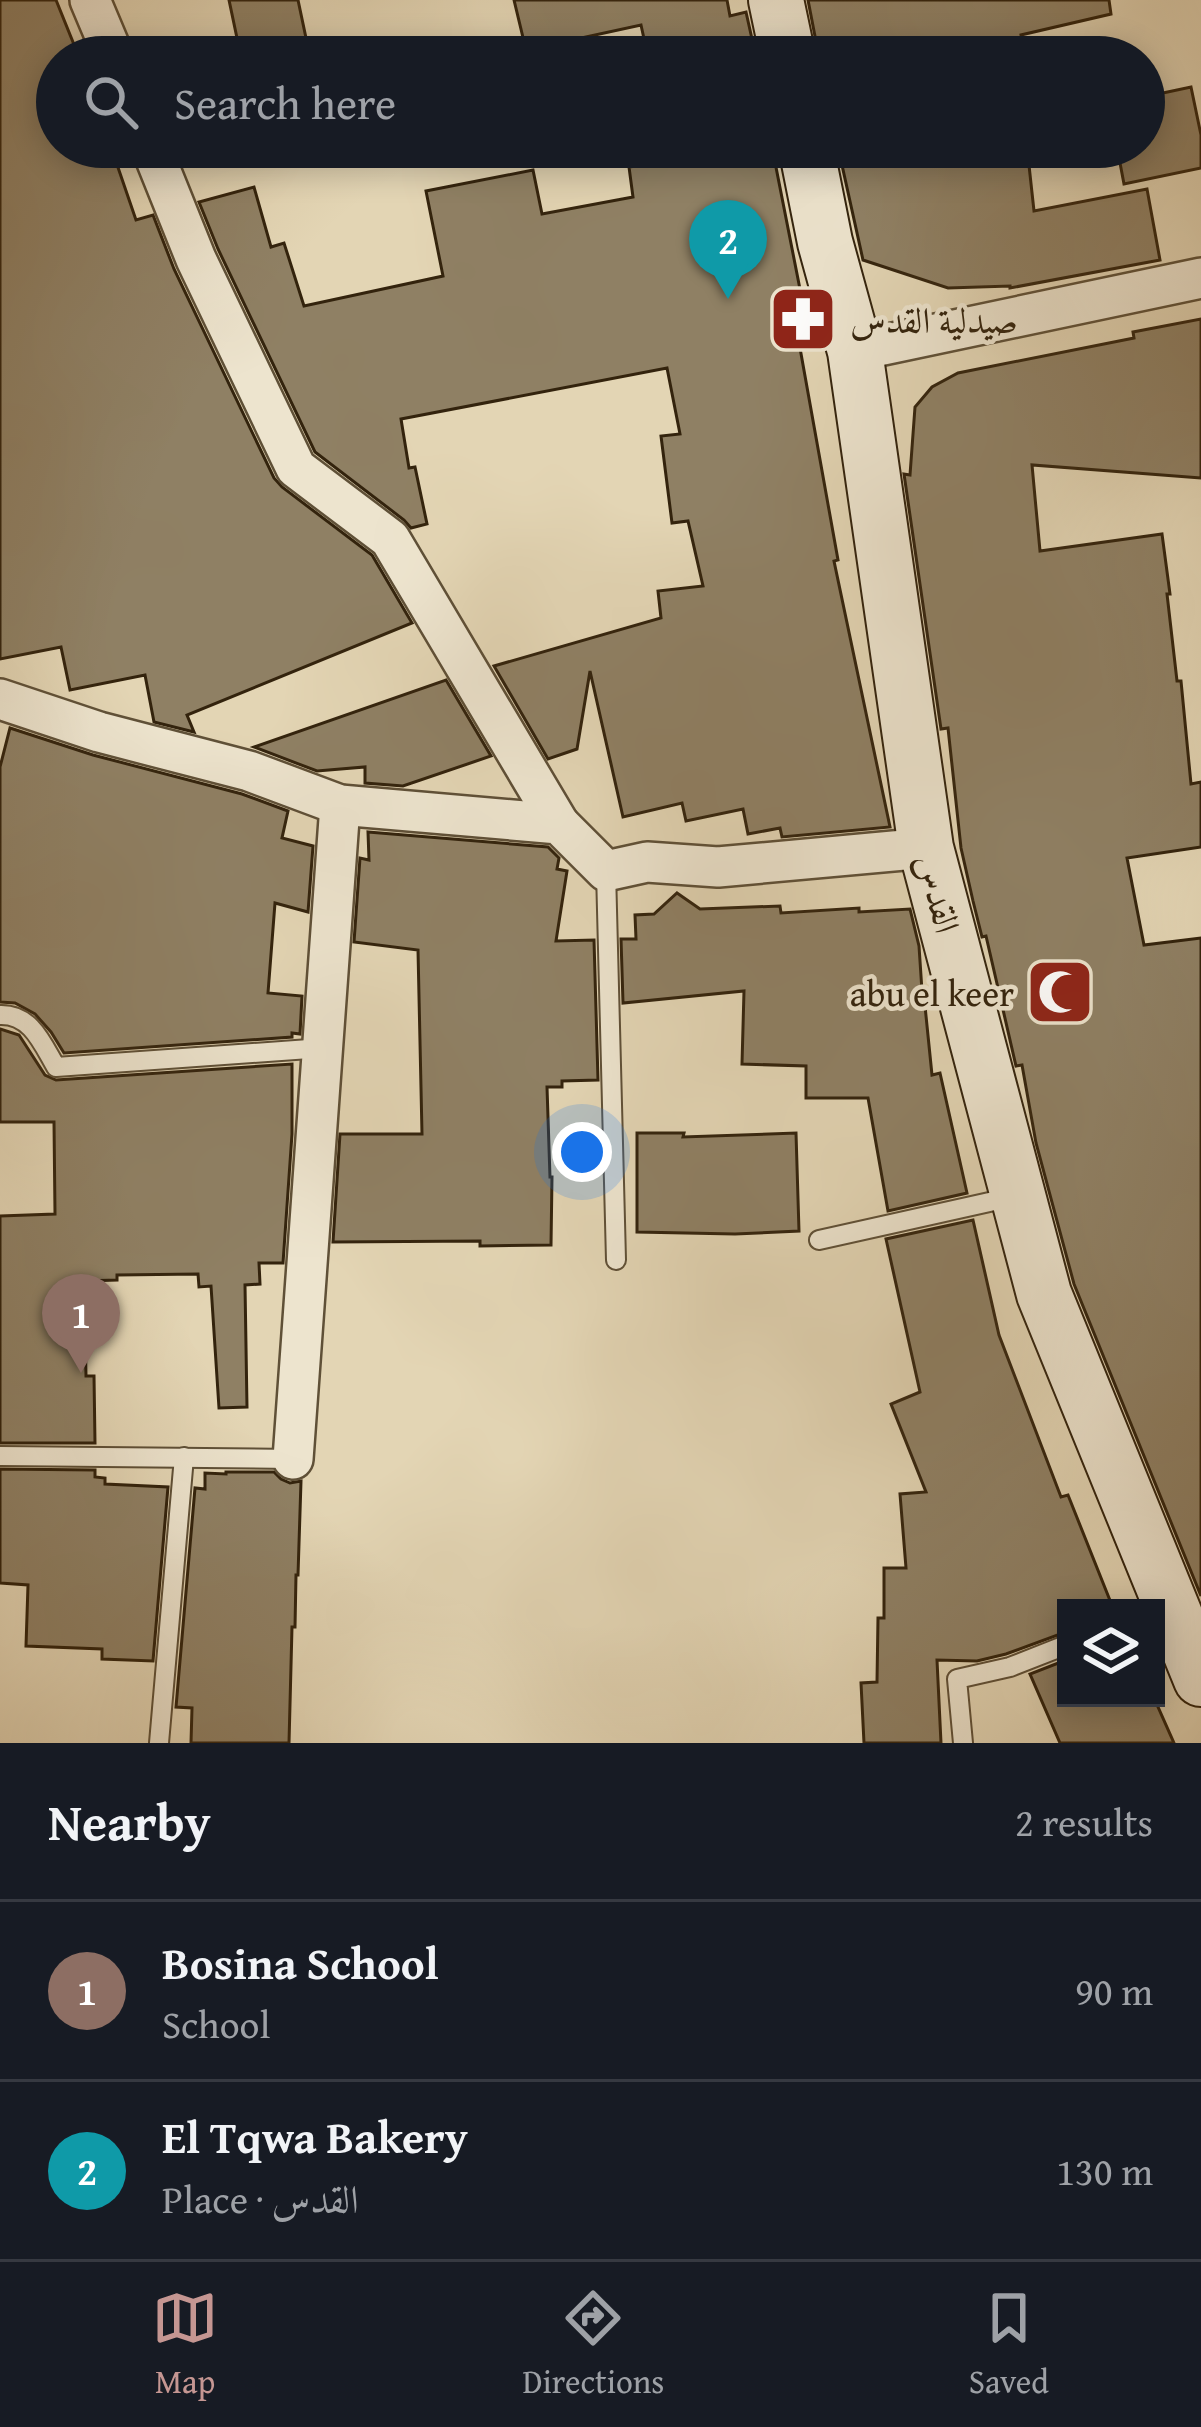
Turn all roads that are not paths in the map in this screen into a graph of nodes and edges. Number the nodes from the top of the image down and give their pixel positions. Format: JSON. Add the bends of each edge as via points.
{"nodes":[{"id":1,"x":91,"y":0,"type":"edge"},
{"id":2,"x":776,"y":0,"type":"edge"},
{"id":3,"x":106,"y":36,"type":"edge"},
{"id":4,"x":784,"y":36,"type":"edge"},
{"id":5,"x":159,"y":168,"type":"edge"},
{"id":6,"x":810,"y":168,"type":"edge"},
{"id":7,"x":1201,"y":278,"type":"edge"},
{"id":8,"x":855,"y":351,"type":"junction"},
{"id":9,"x":0,"y":699,"type":"edge"},
{"id":10,"x":340,"y":805,"type":"junction"},
{"id":11,"x":559,"y":824,"type":"junction"},
{"id":12,"x":926,"y":848,"type":"junction"},
{"id":13,"x":606,"y":871,"type":"junction"},
{"id":14,"x":0,"y":1015,"type":"edge"},
{"id":15,"x":323,"y":1048,"type":"junction"},
{"id":16,"x":1017,"y":1196,"type":"junction"},
{"id":17,"x":819,"y":1240,"type":"dead end"},
{"id":18,"x":616,"y":1260,"type":"dead end"},
{"id":19,"x":0,"y":1456,"type":"edge"},
{"id":20,"x":184,"y":1457,"type":"junction"},
{"id":21,"x":293,"y":1459,"type":"joint"},
{"id":22,"x":1159,"y":1599,"type":"edge"},
{"id":23,"x":1165,"y":1613,"type":"edge"},
{"id":24,"x":1057,"y":1649,"type":"edge"},
{"id":25,"x":1201,"y":1678,"type":"edge"},
{"id":26,"x":159,"y":1743,"type":"edge"},
{"id":27,"x":963,"y":1743,"type":"edge"}],
"edges":[{"from":1,"to":3,"type":"street"},
{"from":2,"to":4,"type":"main road"},
{"from":5,"to":11,"type":"street","via":[[296,468],[390,539]]},
{"from":6,"to":8,"type":"main road","name":"القدس"},
{"from":7,"to":8,"type":"street"},
{"from":8,"to":12,"type":"main road","name":"القدس"},
{"from":9,"to":10,"type":"street"},
{"from":10,"to":11,"type":"street"},
{"from":10,"to":15,"type":"street"},
{"from":11,"to":13,"type":"street"},
{"from":12,"to":13,"type":"street","via":[[718,867],[647,862]]},
{"from":12,"to":16,"type":"main road","name":"القدس"},
{"from":13,"to":18,"type":"lane"},
{"from":14,"to":15,"type":"lane","via":[[32,1028],[56,1067]]},
{"from":15,"to":21,"type":"street"},
{"from":16,"to":17,"type":"lane"},
{"from":16,"to":22,"type":"main road","name":"القدس","via":[[1044,1294]]},
{"from":19,"to":20,"type":"lane"},
{"from":20,"to":21,"type":"lane"},
{"from":20,"to":26,"type":"lane"},
{"from":23,"to":25,"type":"main road","name":"القدس"},
{"from":24,"to":27,"type":"lane","via":[[957,1679]]}]}
